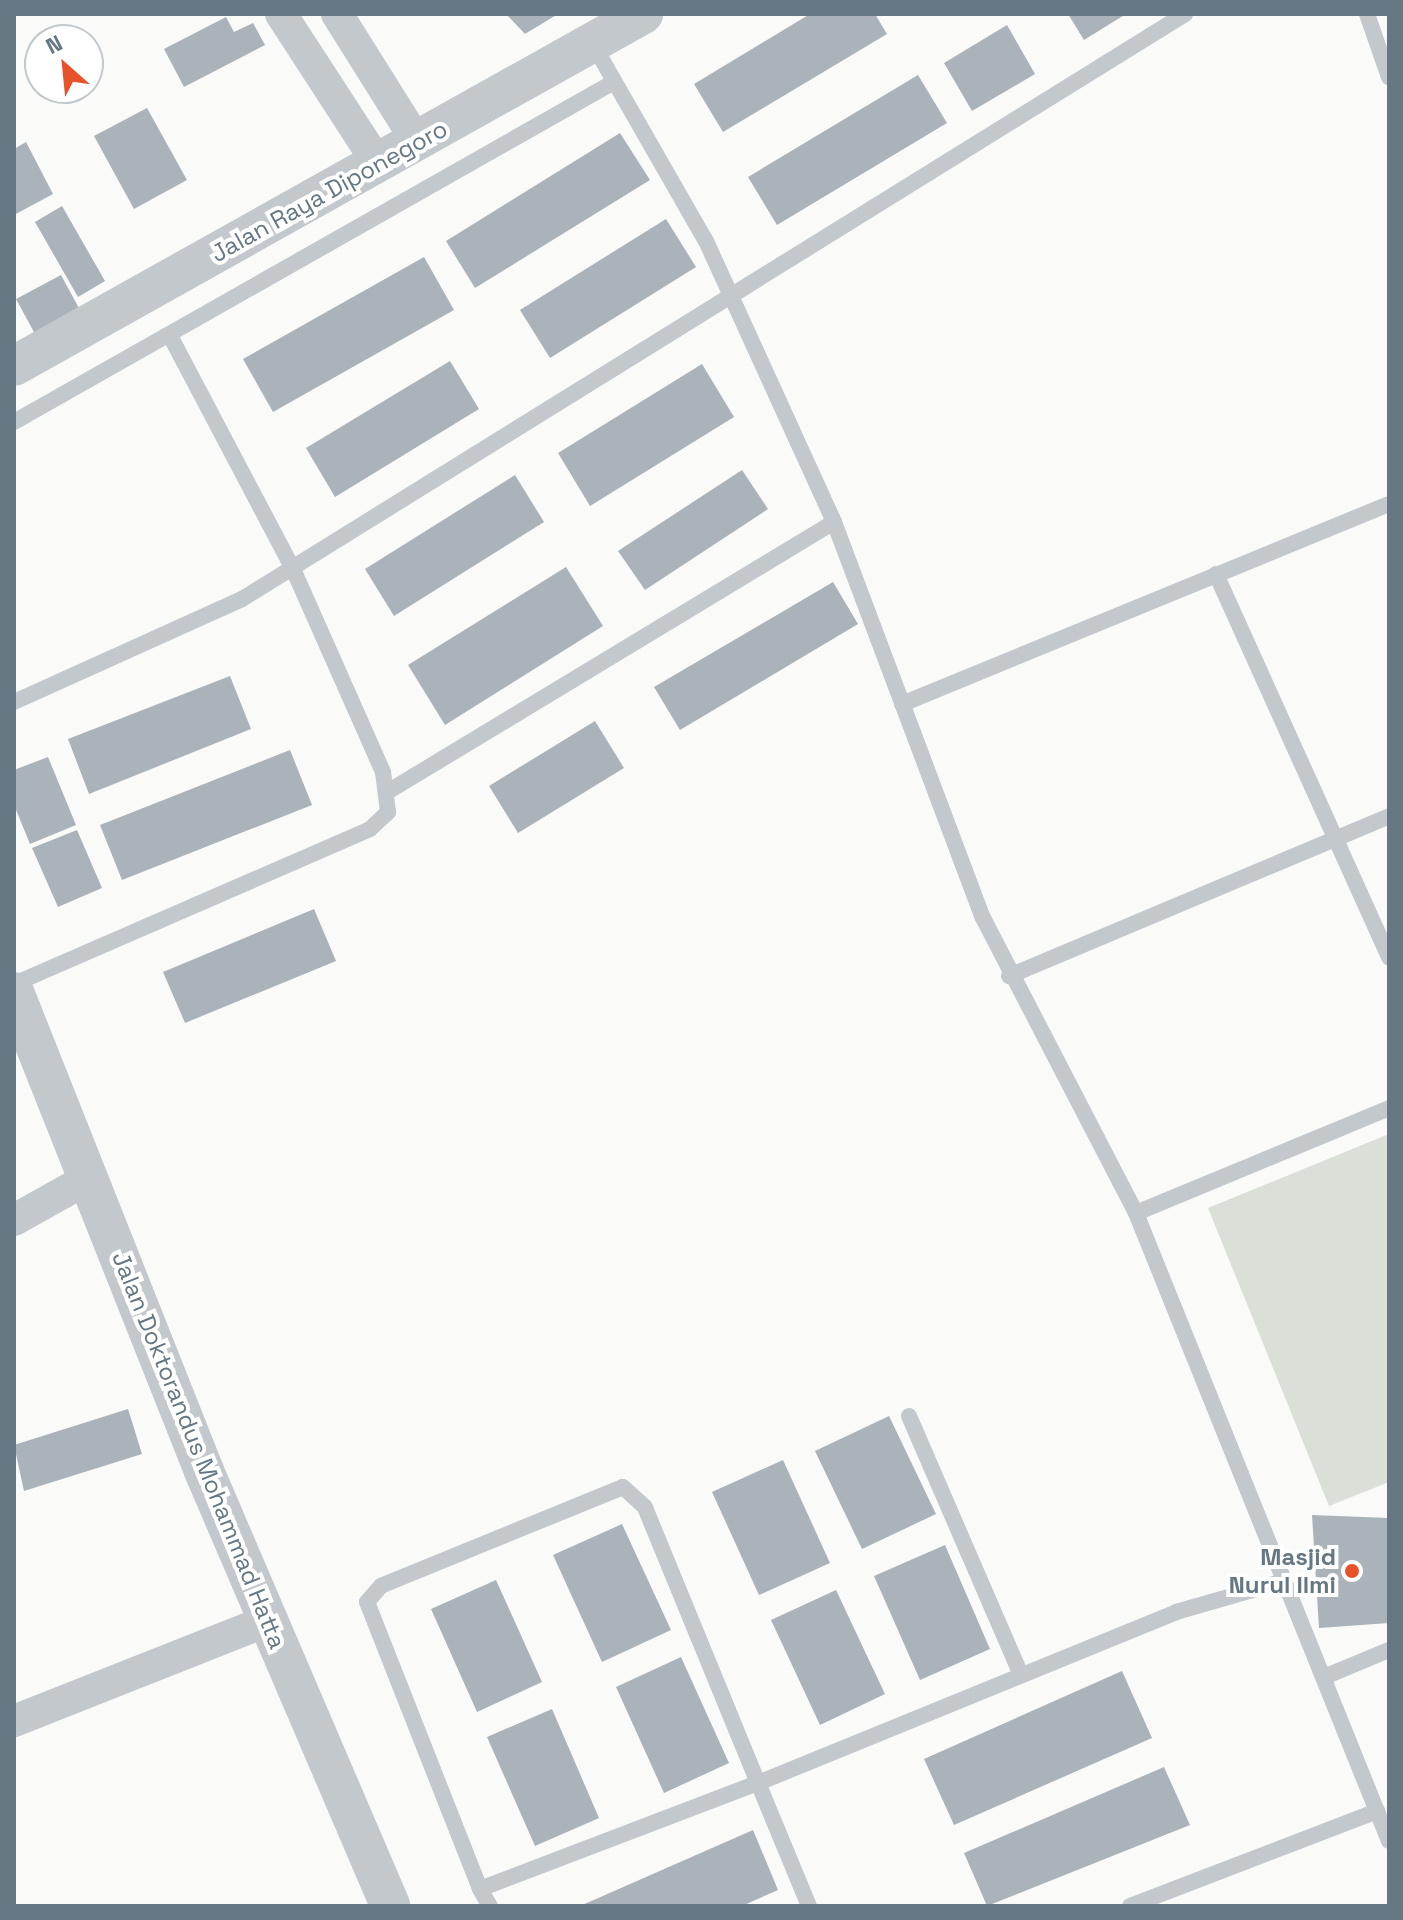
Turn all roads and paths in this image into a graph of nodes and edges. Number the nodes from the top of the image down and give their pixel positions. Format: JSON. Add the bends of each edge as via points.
{"nodes":[{"id":1,"x":281,"y":14,"type":"edge"},
{"id":2,"x":337,"y":14,"type":"edge"},
{"id":3,"x":1185,"y":14,"type":"edge"},
{"id":4,"x":1367,"y":14,"type":"edge"},
{"id":5,"x":617,"y":25,"type":"edge"},
{"id":6,"x":1389,"y":77,"type":"edge"},
{"id":7,"x":614,"y":82,"type":"junction"},
{"id":8,"x":418,"y":143,"type":"junction"},
{"id":9,"x":379,"y":165,"type":"junction"},
{"id":10,"x":729,"y":293,"type":"junction"},
{"id":11,"x":170,"y":336,"type":"junction"},
{"id":12,"x":14,"y":366,"type":"edge"},
{"id":13,"x":14,"y":422,"type":"edge"},
{"id":14,"x":1389,"y":504,"type":"edge"},
{"id":15,"x":834,"y":522,"type":"junction"},
{"id":16,"x":293,"y":569,"type":"junction"},
{"id":17,"x":1216,"y":574,"type":"junction"},
{"id":18,"x":14,"y":702,"type":"edge"},
{"id":19,"x":902,"y":704,"type":"junction"},
{"id":20,"x":389,"y":791,"type":"junction"},
{"id":21,"x":1389,"y":816,"type":"edge"},
{"id":22,"x":1334,"y":834,"type":"junction"},
{"id":23,"x":1389,"y":958,"type":"edge"},
{"id":24,"x":1009,"y":976,"type":"junction"},
{"id":25,"x":15,"y":996,"type":"edge"},
{"id":26,"x":1389,"y":1108,"type":"edge"},
{"id":27,"x":89,"y":1178,"type":"junction"},
{"id":28,"x":1136,"y":1213,"type":"junction"},
{"id":29,"x":14,"y":1220,"type":"edge"},
{"id":30,"x":909,"y":1416,"type":"dead end"},
{"id":31,"x":1284,"y":1581,"type":"junction"},
{"id":32,"x":269,"y":1620,"type":"junction"},
{"id":33,"x":1389,"y":1650,"type":"edge"},
{"id":34,"x":1020,"y":1673,"type":"junction"},
{"id":35,"x":1324,"y":1677,"type":"junction"},
{"id":36,"x":14,"y":1721,"type":"edge"},
{"id":37,"x":758,"y":1783,"type":"junction"},
{"id":38,"x":1377,"y":1811,"type":"junction"},
{"id":39,"x":1389,"y":1841,"type":"edge"},
{"id":40,"x":480,"y":1889,"type":"junction"},
{"id":41,"x":390,"y":1906,"type":"edge"},
{"id":42,"x":490,"y":1906,"type":"edge"},
{"id":43,"x":809,"y":1906,"type":"edge"},
{"id":44,"x":1130,"y":1906,"type":"edge"}],
"edges":[{"from":1,"to":9,"type":"street"},
{"from":2,"to":8,"type":"street"},
{"from":3,"to":10,"type":"lane"},
{"from":4,"to":6,"type":"lane"},
{"from":5,"to":7,"type":"lane"},
{"from":5,"to":8,"type":"street","name":"Jalan Raya Diponegoro"},
{"from":7,"to":10,"type":"lane"},
{"from":7,"to":11,"type":"lane"},
{"from":8,"to":9,"type":"street","name":"Jalan Raya Diponegoro"},
{"from":9,"to":12,"type":"street","name":"Jalan Raya Diponegoro"},
{"from":10,"to":15,"type":"lane"},
{"from":10,"to":16,"type":"lane"},
{"from":11,"to":13,"type":"lane"},
{"from":11,"to":16,"type":"lane"},
{"from":14,"to":17,"type":"lane"},
{"from":15,"to":19,"type":"lane"},
{"from":15,"to":20,"type":"lane"},
{"from":16,"to":18,"type":"lane","via":[[242,599]]},
{"from":16,"to":20,"type":"lane"},
{"from":17,"to":19,"type":"lane"},
{"from":17,"to":22,"type":"lane"},
{"from":19,"to":24,"type":"lane"},
{"from":20,"to":25,"type":"lane","via":[[388,812],[370,829]]},
{"from":21,"to":22,"type":"lane"},
{"from":22,"to":23,"type":"lane"},
{"from":22,"to":24,"type":"lane"},
{"from":24,"to":28,"type":"lane"},
{"from":25,"to":27,"type":"street","name":"Jalan Doktorandus Mohammad Hatta"},
{"from":26,"to":28,"type":"lane"},
{"from":27,"to":29,"type":"street"},
{"from":27,"to":32,"type":"street","name":"Jalan Doktorandus Mohammad Hatta"},
{"from":28,"to":31,"type":"lane"},
{"from":30,"to":34,"type":"lane"},
{"from":31,"to":34,"type":"lane","via":[[1176,1612]]},
{"from":31,"to":35,"type":"lane"},
{"from":32,"to":36,"type":"street"},
{"from":32,"to":41,"type":"street","name":"Jalan Doktorandus Mohammad Hatta"},
{"from":33,"to":35,"type":"lane"},
{"from":34,"to":37,"type":"lane"},
{"from":35,"to":38,"type":"lane"},
{"from":37,"to":40,"type":"lane"},
{"from":37,"to":40,"type":"lane","via":[[645,1507],[623,1487],[585,1500],[381,1586],[367,1602]]},
{"from":37,"to":43,"type":"lane"},
{"from":38,"to":39,"type":"lane"},
{"from":38,"to":44,"type":"lane"},
{"from":40,"to":42,"type":"lane"}]}
